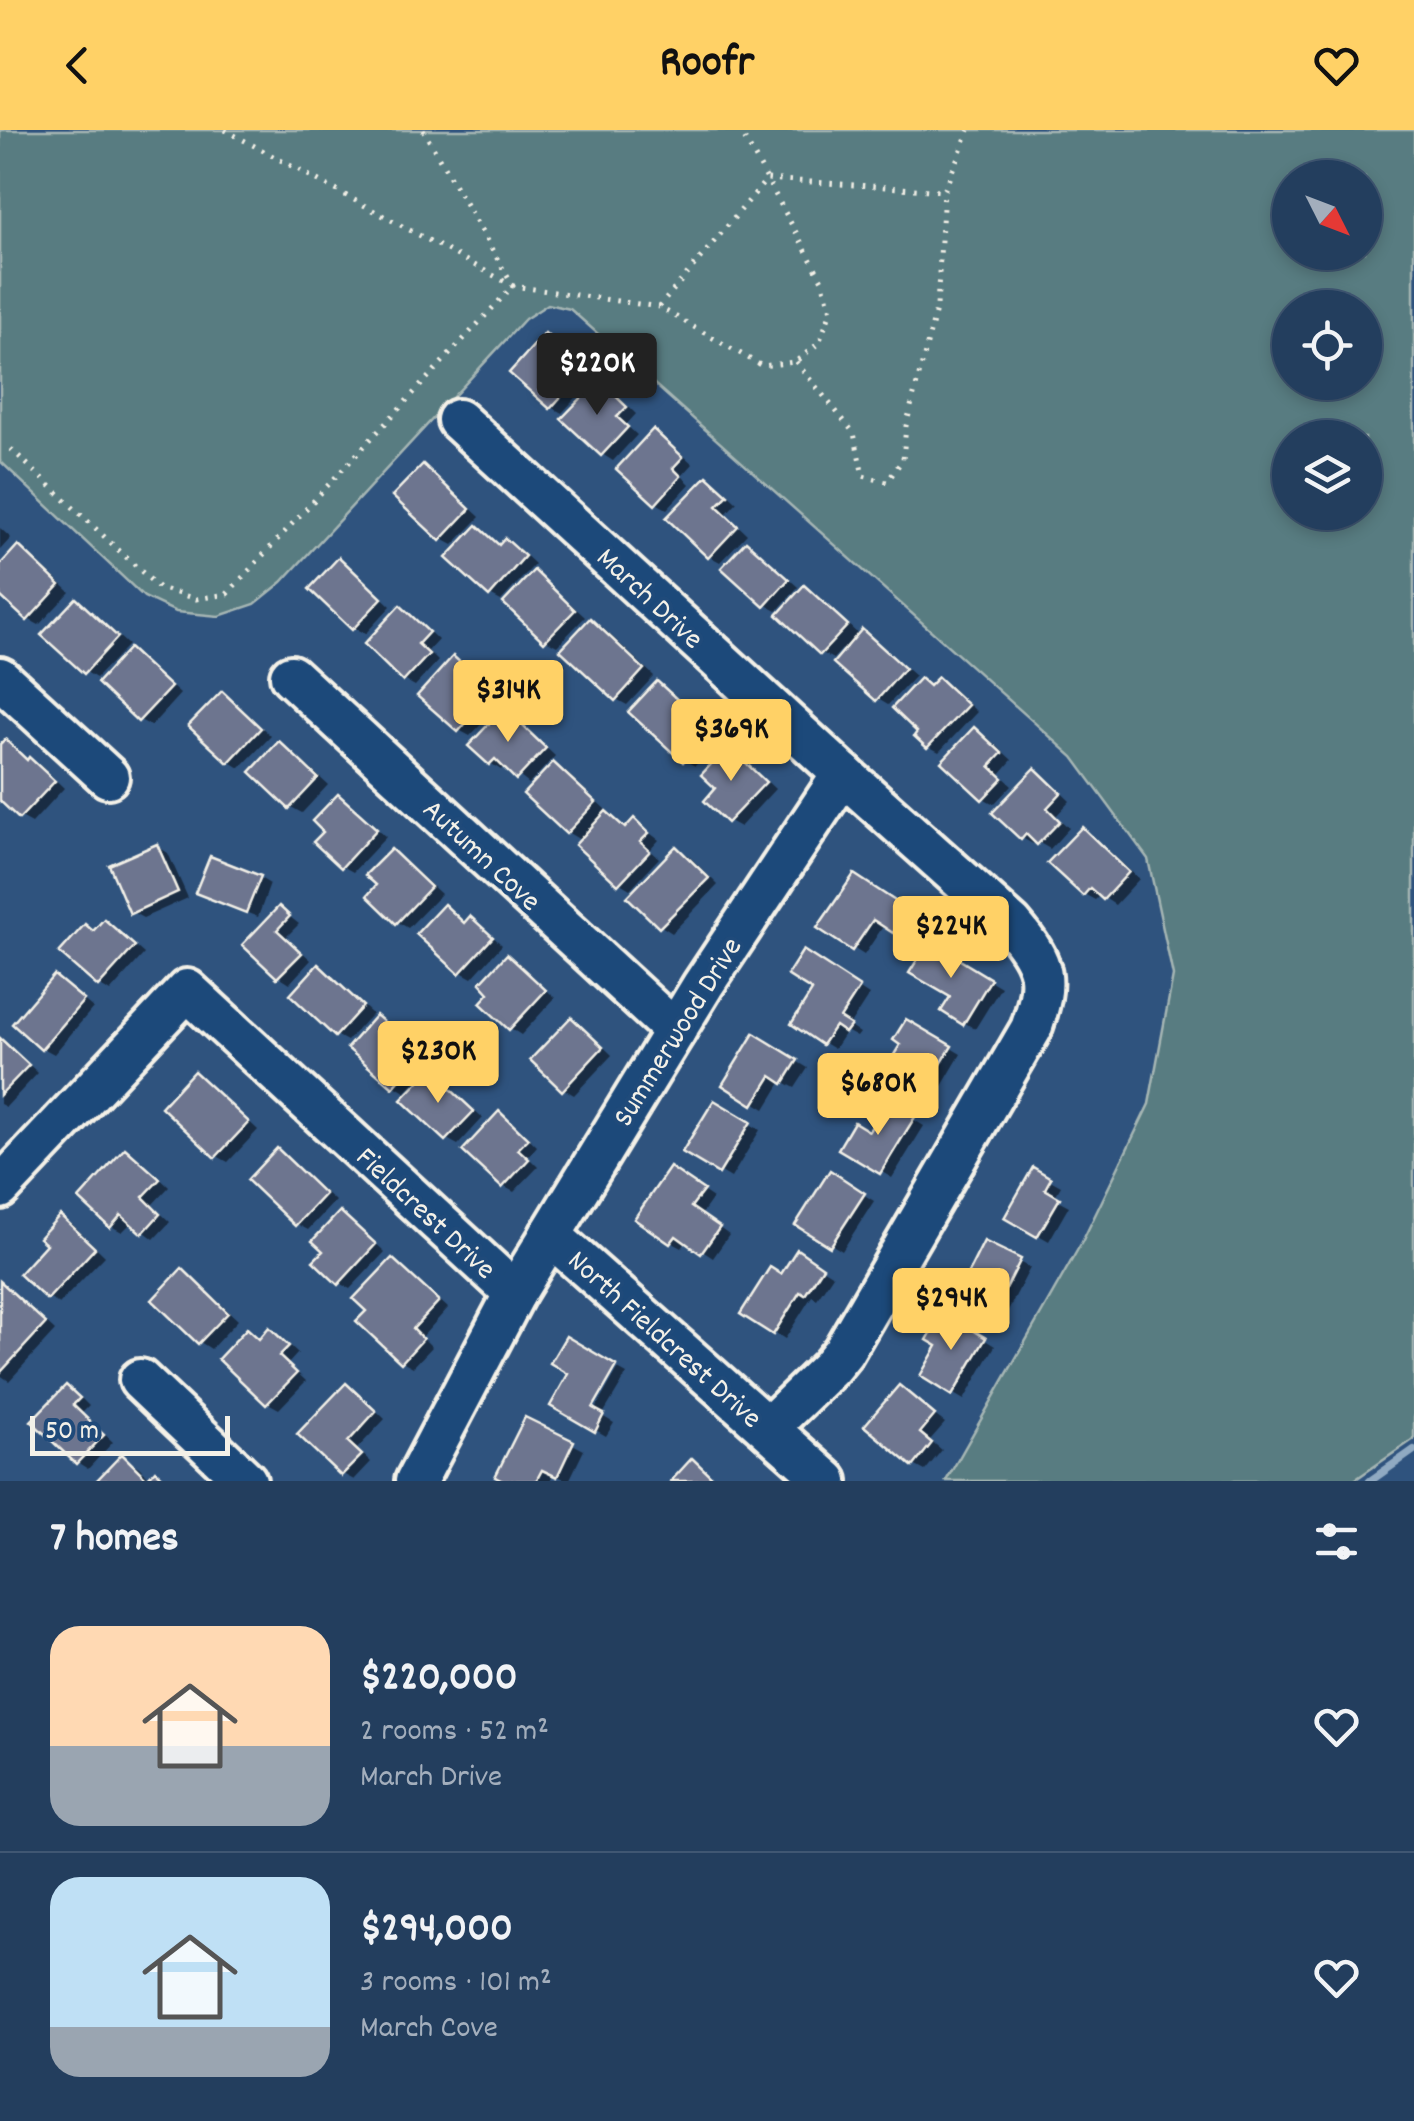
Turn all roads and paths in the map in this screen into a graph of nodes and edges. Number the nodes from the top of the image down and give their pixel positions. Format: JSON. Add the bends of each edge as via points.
{"nodes":[{"id":1,"x":225,"y":130,"type":"edge"},
{"id":2,"x":423,"y":130,"type":"edge"},
{"id":3,"x":740,"y":130,"type":"edge"},
{"id":4,"x":969,"y":130,"type":"edge"},
{"id":5,"x":767,"y":180,"type":"junction"},
{"id":6,"x":944,"y":191,"type":"junction"},
{"id":7,"x":513,"y":286,"type":"junction"},
{"id":8,"x":659,"y":307,"type":"junction"},
{"id":9,"x":796,"y":362,"type":"junction"},
{"id":10,"x":458,"y":420,"type":"dead end"},
{"id":11,"x":11,"y":449,"type":"dead end"},
{"id":12,"x":290,"y":676,"type":"dead end"},
{"id":13,"x":0,"y":678,"type":"edge"},
{"id":14,"x":843,"y":774,"type":"junction"},
{"id":15,"x":108,"y":777,"type":"dead end"},
{"id":16,"x":675,"y":1031,"type":"junction"},
{"id":17,"x":0,"y":1188,"type":"edge"},
{"id":18,"x":550,"y":1235,"type":"junction"},
{"id":19,"x":515,"y":1293,"type":"junction"},
{"id":20,"x":140,"y":1380,"type":"dead end"},
{"id":21,"x":768,"y":1428,"type":"junction"},
{"id":22,"x":246,"y":1481,"type":"edge"},
{"id":23,"x":416,"y":1481,"type":"edge"},
{"id":24,"x":827,"y":1481,"type":"edge"}],
"edges":[{"from":1,"to":7,"type":"path"},
{"from":2,"to":7,"type":"path"},
{"from":3,"to":5,"type":"path"},
{"from":4,"to":6,"type":"path"},
{"from":5,"to":6,"type":"path"},
{"from":5,"to":8,"type":"path"},
{"from":5,"to":9,"type":"path","via":[[822,280],[831,312],[819,343]]},
{"from":6,"to":9,"type":"path","via":[[937,306],[903,459],[887,482],[863,476],[854,434]]},
{"from":7,"to":8,"type":"path"},
{"from":7,"to":11,"type":"path","via":[[227,594],[196,599],[159,588]]},
{"from":8,"to":9,"type":"path","via":[[762,366]]},
{"from":10,"to":14,"type":"street","name":"March Drive"},
{"from":12,"to":16,"type":"street","name":"Autumn Cove"},
{"from":13,"to":15,"type":"street"},
{"from":14,"to":16,"type":"street","name":"Summerwood Drive"},
{"from":14,"to":21,"type":"street","name":"March Drive","via":[[1012,925],[1032,948],[1043,977],[1032,1029],[843,1352]]},
{"from":16,"to":18,"type":"street","name":"Summerwood Drive"},
{"from":17,"to":19,"type":"street","name":"Fieldcrest Drive","via":[[187,990]]},
{"from":18,"to":19,"type":"street","name":"Summerwood Drive"},
{"from":18,"to":21,"type":"street","name":"North Fieldcrest Drive"},
{"from":19,"to":23,"type":"street"},
{"from":20,"to":22,"type":"street"},
{"from":21,"to":24,"type":"street","name":"North Fieldcrest Drive"}]}
